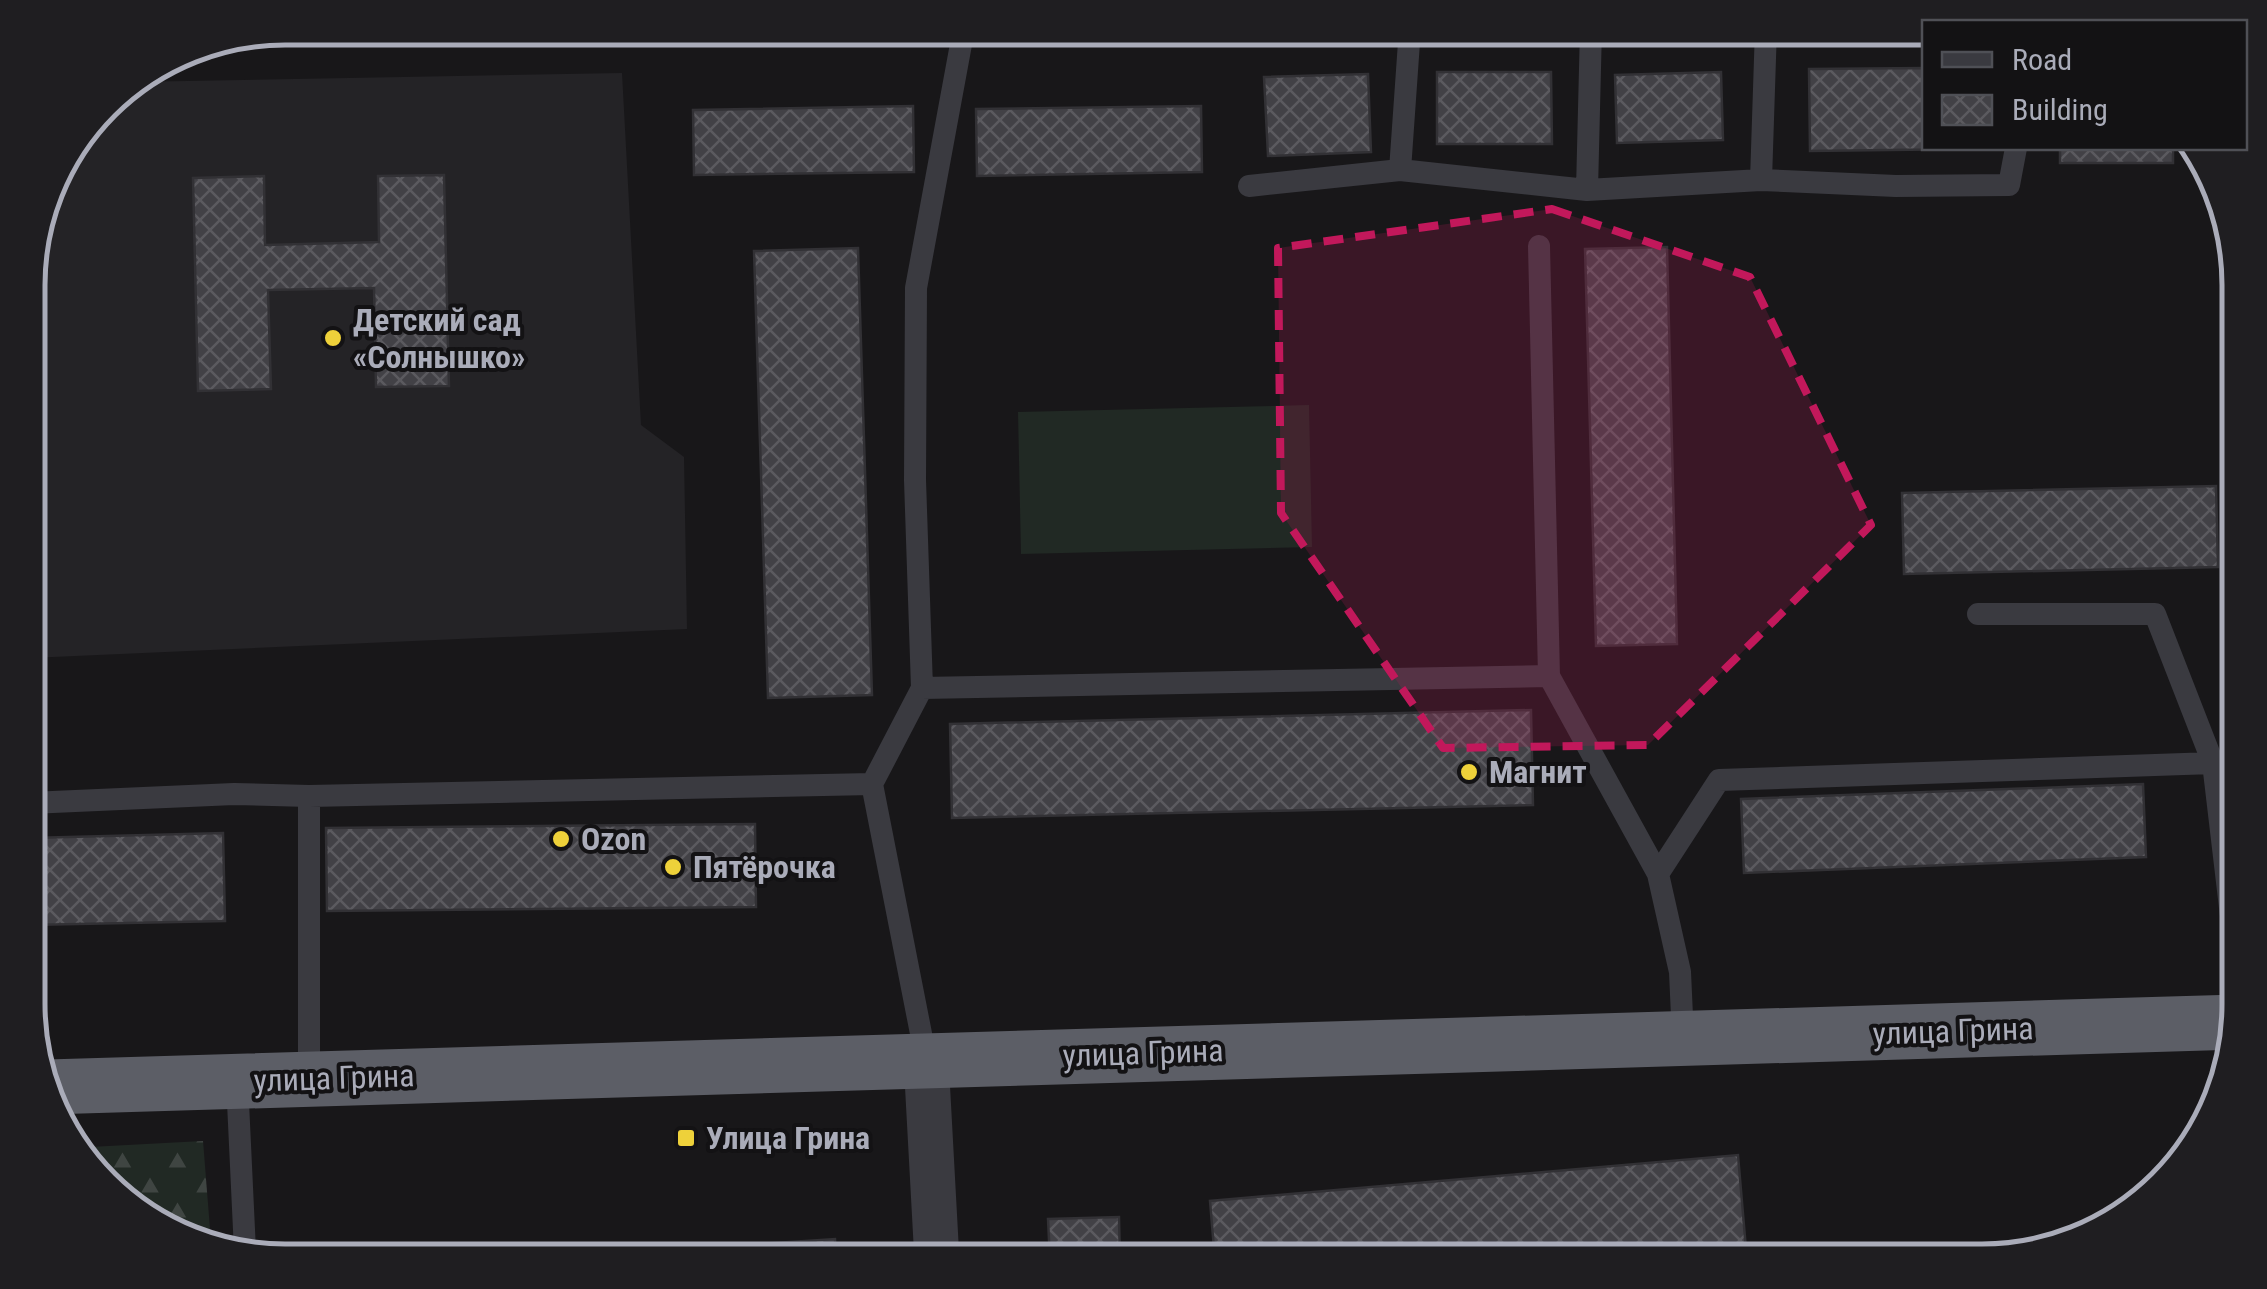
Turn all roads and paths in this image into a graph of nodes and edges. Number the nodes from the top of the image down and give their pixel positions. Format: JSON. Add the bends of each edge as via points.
{"nodes":[{"id":1,"x":961,"y":45,"type":"edge"},
{"id":2,"x":1409,"y":45,"type":"edge"},
{"id":3,"x":1591,"y":45,"type":"edge"},
{"id":4,"x":1765,"y":45,"type":"edge"},
{"id":5,"x":2016,"y":150,"type":"edge"},
{"id":6,"x":1400,"y":170,"type":"junction"},
{"id":7,"x":1761,"y":180,"type":"junction"},
{"id":8,"x":1249,"y":186,"type":"dead end"},
{"id":9,"x":1587,"y":190,"type":"junction"},
{"id":10,"x":1539,"y":246,"type":"dead end"},
{"id":11,"x":1978,"y":614,"type":"dead end"},
{"id":12,"x":1549,"y":676,"type":"junction"},
{"id":13,"x":922,"y":688,"type":"junction"},
{"id":14,"x":2213,"y":763,"type":"junction"},
{"id":15,"x":872,"y":784,"type":"junction"},
{"id":16,"x":309,"y":796,"type":"junction"},
{"id":17,"x":45,"y":802,"type":"edge"},
{"id":18,"x":2221,"y":831,"type":"edge"},
{"id":19,"x":1658,"y":874,"type":"junction"},
{"id":20,"x":2221,"y":1023,"type":"edge"},
{"id":21,"x":1684,"y":1038,"type":"junction"},
{"id":22,"x":926,"y":1059,"type":"junction"},
{"id":23,"x":309,"y":1079,"type":"junction"},
{"id":24,"x":237,"y":1081,"type":"junction"},
{"id":25,"x":60,"y":1087,"type":"edge"},
{"id":26,"x":245,"y":1240,"type":"edge"},
{"id":27,"x":936,"y":1244,"type":"edge"}],
"edges":[{"from":1,"to":13,"type":"lane","via":[[916,288]]},
{"from":2,"to":6,"type":"lane"},
{"from":3,"to":9,"type":"lane"},
{"from":4,"to":7,"type":"lane"},
{"from":5,"to":7,"type":"lane","via":[[2008,185]]},
{"from":6,"to":8,"type":"lane"},
{"from":6,"to":9,"type":"lane"},
{"from":7,"to":9,"type":"lane"},
{"from":10,"to":12,"type":"lane"},
{"from":11,"to":14,"type":"lane","via":[[2155,614]]},
{"from":12,"to":13,"type":"lane"},
{"from":12,"to":19,"type":"lane"},
{"from":13,"to":15,"type":"lane"},
{"from":14,"to":18,"type":"lane"},
{"from":14,"to":19,"type":"lane","via":[[1719,780]]},
{"from":15,"to":16,"type":"lane"},
{"from":15,"to":22,"type":"lane"},
{"from":16,"to":17,"type":"lane"},
{"from":16,"to":23,"type":"lane"},
{"from":19,"to":21,"type":"lane","via":[[1680,972]]},
{"from":20,"to":21,"type":"highway","name":"улица Грина"},
{"from":21,"to":22,"type":"highway","name":"улица Грина"},
{"from":22,"to":23,"type":"highway","name":"улица Грина"},
{"from":22,"to":27,"type":"street"},
{"from":23,"to":24,"type":"highway","name":"улица Грина"},
{"from":24,"to":25,"type":"highway","name":"улица Грина"},
{"from":24,"to":26,"type":"lane"}]}
